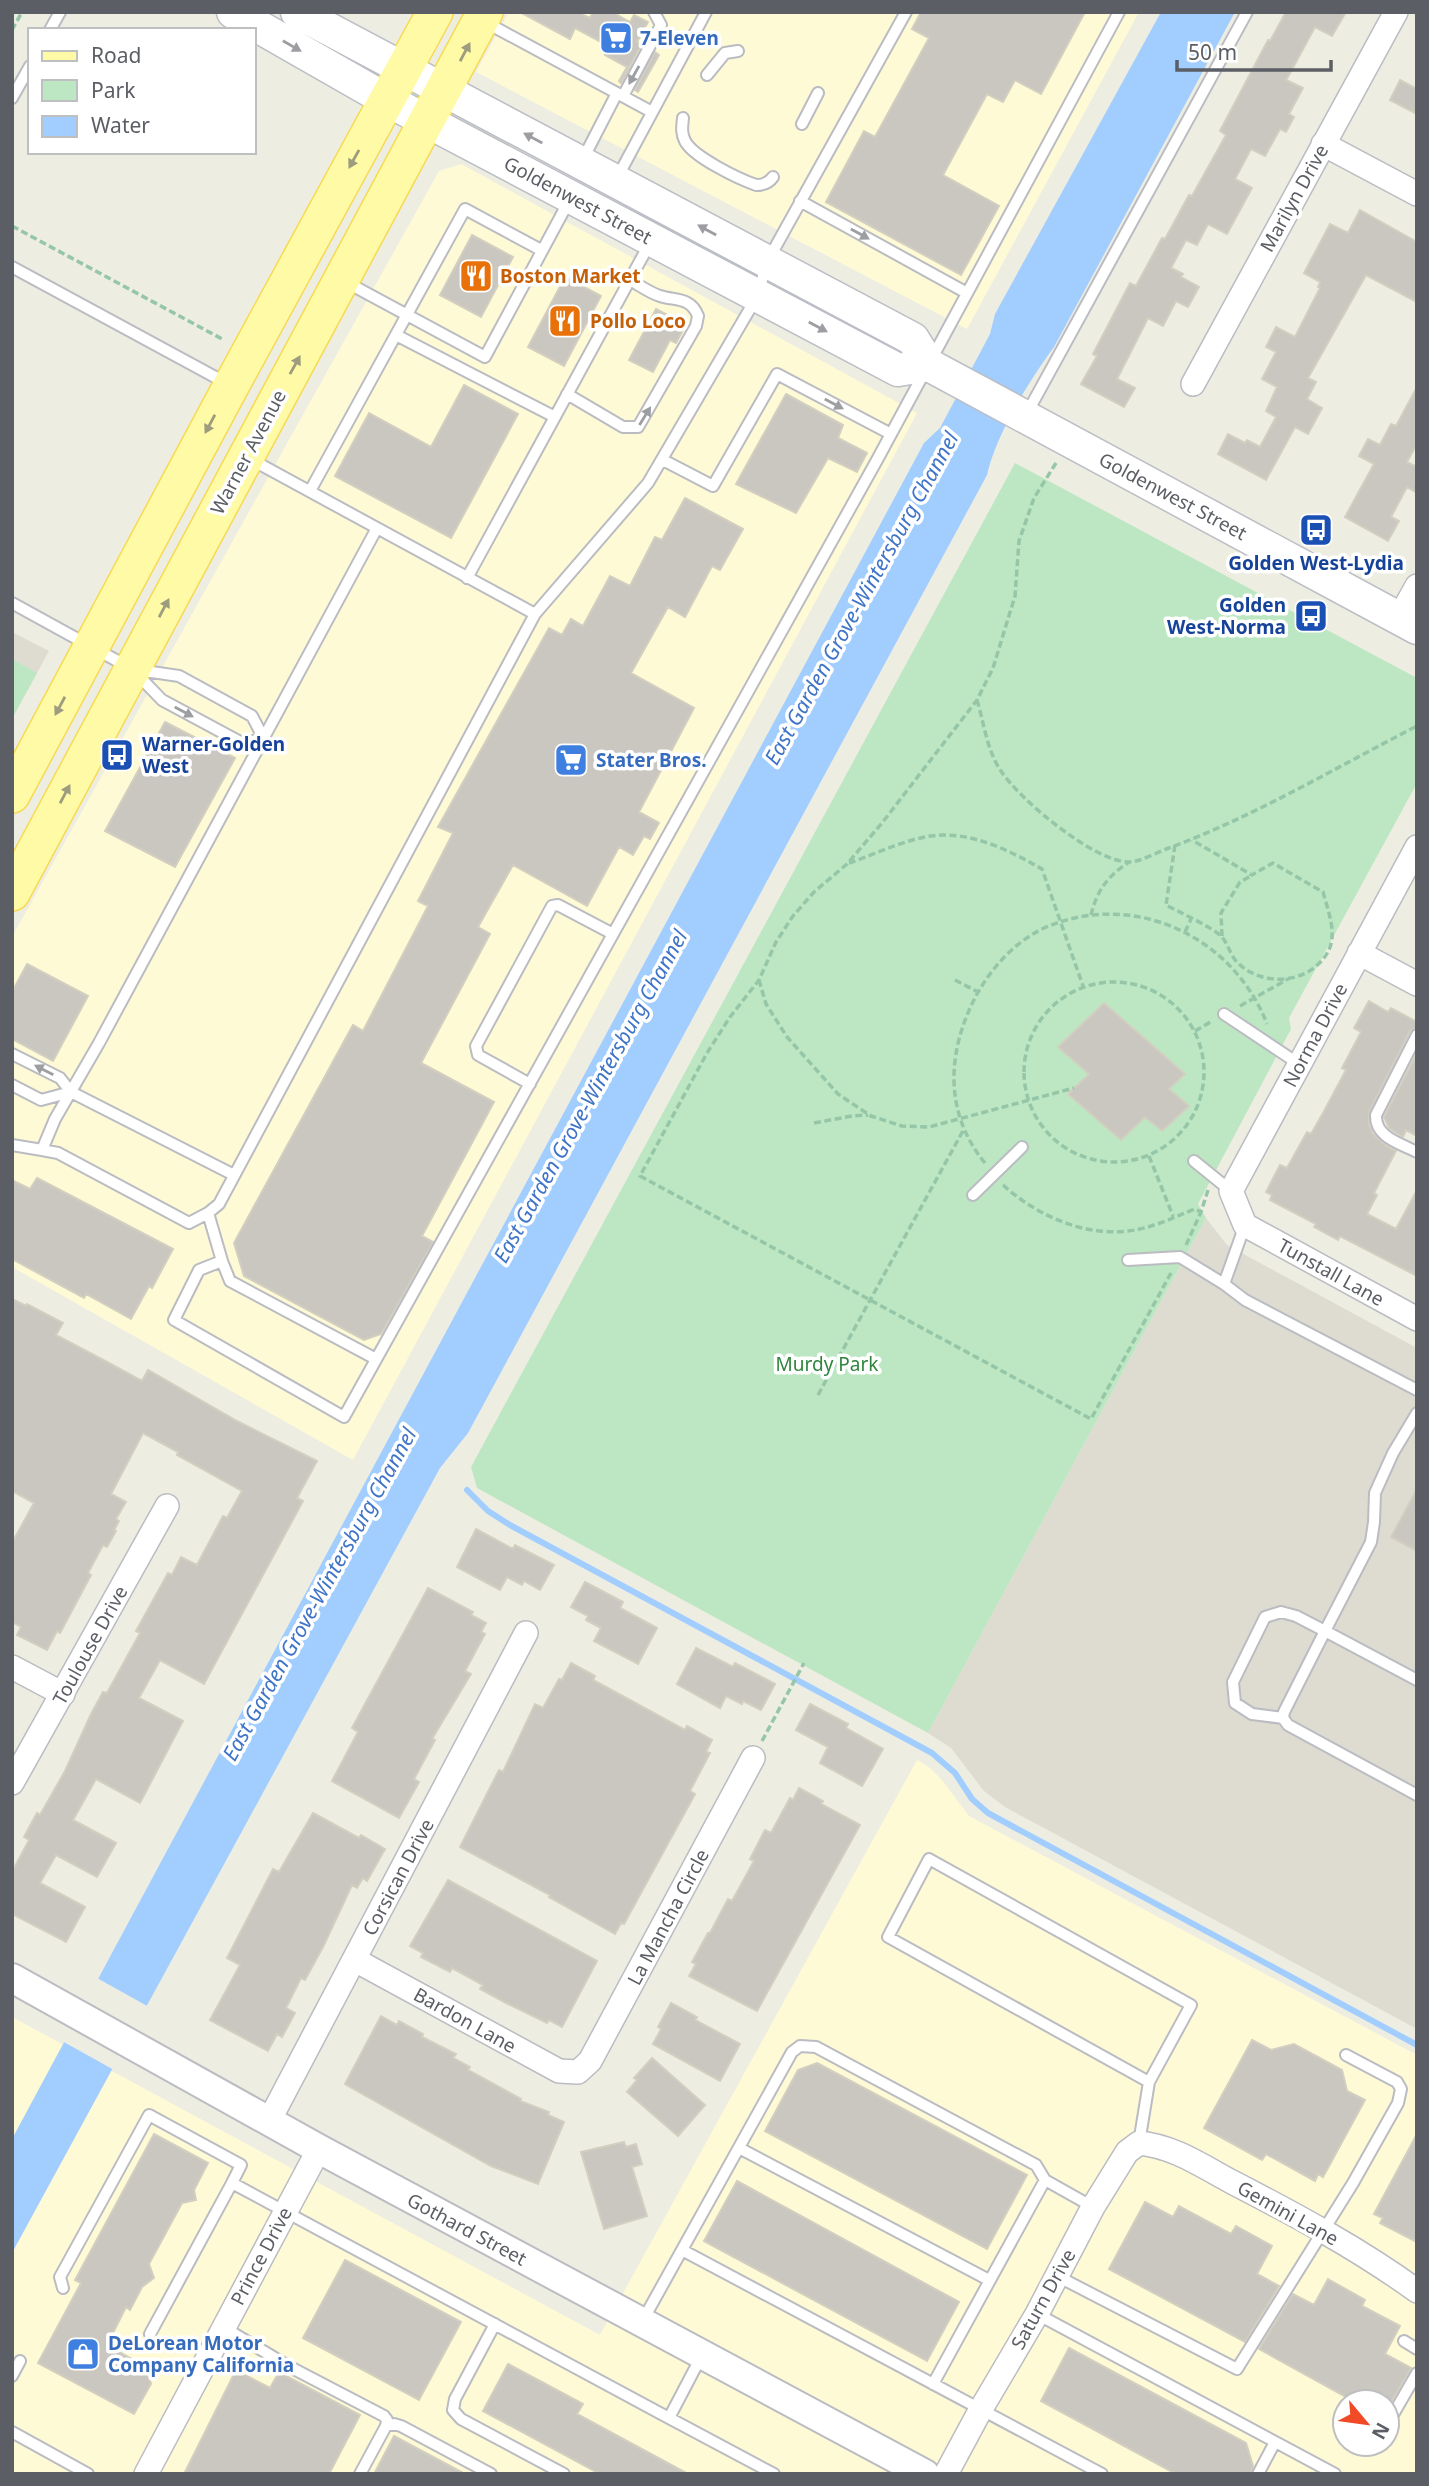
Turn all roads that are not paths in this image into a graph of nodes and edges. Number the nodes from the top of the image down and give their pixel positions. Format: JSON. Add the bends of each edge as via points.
{"nodes":[{"id":1,"x":60,"y":12,"type":"edge"},
{"id":2,"x":233,"y":12,"type":"edge"},
{"id":3,"x":297,"y":12,"type":"edge"},
{"id":4,"x":435,"y":12,"type":"edge"},
{"id":5,"x":654,"y":12,"type":"edge"},
{"id":6,"x":706,"y":12,"type":"edge"},
{"id":7,"x":906,"y":12,"type":"edge"},
{"id":8,"x":1119,"y":12,"type":"edge"},
{"id":9,"x":1247,"y":12,"type":"edge"},
{"id":10,"x":1396,"y":12,"type":"edge"},
{"id":11,"x":483,"y":16,"type":"edge"},
{"id":12,"x":51,"y":28,"type":"edge"},
{"id":13,"x":738,"y":51,"type":"dead end"},
{"id":14,"x":28,"y":70,"type":"edge"},
{"id":15,"x":404,"y":70,"type":"junction"},
{"id":16,"x":707,"y":75,"type":"dead end"},
{"id":17,"x":818,"y":93,"type":"dead end"},
{"id":18,"x":620,"y":94,"type":"junction"},
{"id":19,"x":12,"y":98,"type":"edge"},
{"id":20,"x":387,"y":100,"type":"junction"},
{"id":21,"x":436,"y":106,"type":"junction"},
{"id":22,"x":652,"y":112,"type":"junction"},
{"id":23,"x":683,"y":118,"type":"dead end"},
{"id":24,"x":802,"y":124,"type":"dead end"},
{"id":25,"x":1323,"y":144,"type":"junction"},
{"id":26,"x":582,"y":163,"type":"junction"},
{"id":27,"x":773,"y":177,"type":"dead end"},
{"id":28,"x":616,"y":180,"type":"junction"},
{"id":29,"x":1417,"y":194,"type":"edge"},
{"id":30,"x":571,"y":196,"type":"junction"},
{"id":31,"x":800,"y":201,"type":"junction"},
{"id":32,"x":652,"y":239,"type":"junction"},
{"id":33,"x":541,"y":250,"type":"junction"},
{"id":34,"x":767,"y":262,"type":"junction"},
{"id":35,"x":12,"y":267,"type":"edge"},
{"id":36,"x":630,"y":279,"type":"junction"},
{"id":37,"x":341,"y":280,"type":"junction"},
{"id":38,"x":967,"y":293,"type":"junction"},
{"id":39,"x":758,"y":295,"type":"junction"},
{"id":40,"x":407,"y":315,"type":"junction"},
{"id":41,"x":396,"y":335,"type":"junction"},
{"id":42,"x":929,"y":365,"type":"junction"},
{"id":43,"x":1193,"y":384,"type":"dead end"},
{"id":44,"x":231,"y":386,"type":"junction"},
{"id":45,"x":567,"y":394,"type":"junction"},
{"id":46,"x":1026,"y":416,"type":"junction"},
{"id":47,"x":555,"y":418,"type":"junction"},
{"id":48,"x":891,"y":435,"type":"junction"},
{"id":49,"x":245,"y":456,"type":"junction"},
{"id":50,"x":663,"y":460,"type":"junction"},
{"id":51,"x":310,"y":491,"type":"junction"},
{"id":52,"x":377,"y":528,"type":"junction"},
{"id":53,"x":467,"y":578,"type":"junction"},
{"id":54,"x":1417,"y":586,"type":"edge"},
{"id":55,"x":12,"y":603,"type":"edge"},
{"id":56,"x":535,"y":614,"type":"junction"},
{"id":57,"x":1408,"y":623,"type":"edge"},
{"id":58,"x":92,"y":646,"type":"junction"},
{"id":59,"x":132,"y":668,"type":"junction"},
{"id":60,"x":264,"y":739,"type":"junction"},
{"id":61,"x":12,"y":795,"type":"edge"},
{"id":62,"x":1417,"y":848,"type":"edge"},
{"id":63,"x":12,"y":893,"type":"edge"},
{"id":64,"x":613,"y":934,"type":"junction"},
{"id":65,"x":1359,"y":953,"type":"junction"},
{"id":66,"x":1417,"y":984,"type":"edge"},
{"id":67,"x":1224,"y":1014,"type":"road end"},
{"id":68,"x":1417,"y":1035,"type":"edge"},
{"id":69,"x":12,"y":1054,"type":"edge"},
{"id":70,"x":1299,"y":1064,"type":"junction"},
{"id":71,"x":530,"y":1084,"type":"junction"},
{"id":72,"x":12,"y":1085,"type":"edge"},
{"id":73,"x":71,"y":1092,"type":"junction"},
{"id":74,"x":12,"y":1145,"type":"edge"},
{"id":75,"x":1022,"y":1147,"type":"dead end"},
{"id":76,"x":42,"y":1150,"type":"junction"},
{"id":77,"x":1417,"y":1152,"type":"edge"},
{"id":78,"x":1194,"y":1161,"type":"dead end"},
{"id":79,"x":233,"y":1175,"type":"junction"},
{"id":80,"x":1231,"y":1191,"type":"junction"},
{"id":81,"x":973,"y":1195,"type":"dead end"},
{"id":82,"x":208,"y":1213,"type":"junction"},
{"id":83,"x":1245,"y":1225,"type":"junction"},
{"id":84,"x":222,"y":1261,"type":"junction"},
{"id":85,"x":1128,"y":1261,"type":"dead end"},
{"id":86,"x":1224,"y":1284,"type":"junction"},
{"id":87,"x":1417,"y":1320,"type":"edge"},
{"id":88,"x":376,"y":1359,"type":"junction"},
{"id":89,"x":1417,"y":1390,"type":"edge"},
{"id":90,"x":1417,"y":1413,"type":"edge"},
{"id":91,"x":167,"y":1506,"type":"dead end"},
{"id":92,"x":1325,"y":1631,"type":"junction"},
{"id":93,"x":526,"y":1633,"type":"dead end"},
{"id":94,"x":12,"y":1667,"type":"edge"},
{"id":95,"x":1417,"y":1680,"type":"edge"},
{"id":96,"x":63,"y":1694,"type":"junction"},
{"id":97,"x":1283,"y":1718,"type":"junction"},
{"id":98,"x":753,"y":1758,"type":"road end"},
{"id":99,"x":12,"y":1783,"type":"edge"},
{"id":100,"x":1417,"y":1795,"type":"edge"},
{"id":101,"x":355,"y":1960,"type":"junction"},
{"id":102,"x":12,"y":1978,"type":"edge"},
{"id":103,"x":1346,"y":2055,"type":"dead end"},
{"id":104,"x":578,"y":2072,"type":"joint"},
{"id":105,"x":1149,"y":2082,"type":"junction"},
{"id":106,"x":269,"y":2121,"type":"junction"},
{"id":107,"x":1147,"y":2144,"type":"junction"},
{"id":108,"x":739,"y":2148,"type":"junction"},
{"id":109,"x":319,"y":2149,"type":"junction"},
{"id":110,"x":1045,"y":2180,"type":"junction"},
{"id":111,"x":232,"y":2183,"type":"junction"},
{"id":112,"x":1093,"y":2207,"type":"junction"},
{"id":113,"x":286,"y":2211,"type":"junction"},
{"id":114,"x":1323,"y":2231,"type":"junction"},
{"id":115,"x":682,"y":2250,"type":"junction"},
{"id":116,"x":1057,"y":2276,"type":"junction"},
{"id":117,"x":989,"y":2280,"type":"junction"},
{"id":118,"x":63,"y":2288,"type":"dead end"},
{"id":119,"x":1417,"y":2291,"type":"edge"},
{"id":120,"x":1037,"y":2314,"type":"junction"},
{"id":121,"x":642,"y":2322,"type":"junction"},
{"id":122,"x":495,"y":2324,"type":"junction"},
{"id":123,"x":223,"y":2327,"type":"junction"},
{"id":124,"x":150,"y":2334,"type":"dead end"},
{"id":125,"x":1404,"y":2341,"type":"dead end"},
{"id":126,"x":1417,"y":2349,"type":"edge"},
{"id":127,"x":702,"y":2354,"type":"junction"},
{"id":128,"x":20,"y":2361,"type":"dead end"},
{"id":129,"x":1417,"y":2373,"type":"edge"},
{"id":130,"x":12,"y":2376,"type":"edge"},
{"id":131,"x":933,"y":2384,"type":"junction"},
{"id":132,"x":1401,"y":2401,"type":"edge"},
{"id":133,"x":981,"y":2409,"type":"junction"},
{"id":134,"x":669,"y":2418,"type":"junction"},
{"id":135,"x":386,"y":2426,"type":"junction"},
{"id":136,"x":12,"y":2432,"type":"edge"},
{"id":137,"x":1276,"y":2442,"type":"junction"},
{"id":138,"x":88,"y":2474,"type":"edge"},
{"id":139,"x":146,"y":2474,"type":"edge"},
{"id":140,"x":360,"y":2474,"type":"edge"},
{"id":141,"x":491,"y":2474,"type":"edge"},
{"id":142,"x":564,"y":2474,"type":"edge"},
{"id":143,"x":774,"y":2474,"type":"edge"},
{"id":144,"x":925,"y":2474,"type":"edge"},
{"id":145,"x":946,"y":2474,"type":"edge"},
{"id":146,"x":1102,"y":2474,"type":"edge"},
{"id":147,"x":1258,"y":2474,"type":"edge"},
{"id":148,"x":1335,"y":2474,"type":"edge"}],
"edges":[{"from":1,"to":12,"type":"lane"},
{"from":2,"to":20,"type":"main road","name":"Goldenwest Street","one_way":true},
{"from":3,"to":15,"type":"main road","name":"Goldenwest Street"},
{"from":4,"to":15,"type":"main road"},
{"from":5,"to":18,"type":"lane","one_way":true,"via":[[661,25]]},
{"from":6,"to":22,"type":"lane"},
{"from":7,"to":31,"type":"lane"},
{"from":8,"to":38,"type":"lane"},
{"from":9,"to":46,"type":"lane"},
{"from":10,"to":25,"type":"street","name":"Marilyn Drive"},
{"from":11,"to":18,"type":"lane"},
{"from":21,"to":11,"type":"main road","name":"Warner Avenue","one_way":true},
{"from":13,"to":16,"type":"lane","via":[[725,53]]},
{"from":14,"to":19,"type":"lane"},
{"from":15,"to":20,"type":"main road"},
{"from":15,"to":21,"type":"main road","name":"Goldenwest Street"},
{"from":17,"to":24,"type":"lane"},
{"from":18,"to":22,"type":"lane"},
{"from":18,"to":26,"type":"lane"},
{"from":20,"to":21,"type":"main road","name":"Goldenwest Street"},
{"from":20,"to":44,"type":"main road","one_way":true},
{"from":26,"to":21,"type":"main road","name":"Goldenwest Street","one_way":true},
{"from":21,"to":30,"type":"main road","name":"Goldenwest Street"},
{"from":21,"to":37,"type":"main road","name":"Warner Avenue"},
{"from":22,"to":28,"type":"lane"},
{"from":23,"to":27,"type":"lane","via":[[681,130],[693,151],[756,185]]},
{"from":25,"to":29,"type":"street"},
{"from":25,"to":43,"type":"street","name":"Marilyn Drive"},
{"from":26,"to":28,"type":"main road","name":"Goldenwest Street"},
{"from":34,"to":28,"type":"main road","name":"Goldenwest Street","one_way":true},
{"from":30,"to":32,"type":"main road","name":"Goldenwest Street"},
{"from":30,"to":33,"type":"lane"},
{"from":31,"to":34,"type":"lane"},
{"from":31,"to":38,"type":"lane","one_way":true},
{"from":32,"to":36,"type":"lane"},
{"from":32,"to":39,"type":"main road","name":"Goldenwest Street"},
{"from":33,"to":40,"type":"lane","via":[[465,209]]},
{"from":33,"to":40,"type":"lane","via":[[485,357]]},
{"from":34,"to":39,"type":"lane"},
{"from":34,"to":42,"type":"main road","name":"Goldenwest Street","via":[[913,339]]},
{"from":35,"to":44,"type":"lane"},
{"from":36,"to":45,"type":"lane"},
{"from":45,"to":36,"type":"lane","one_way":true,"via":[[623,426],[638,427],[696,326],[696,309],[684,300],[660,296]]},
{"from":37,"to":40,"type":"lane"},
{"from":49,"to":37,"type":"main road","name":"Warner Avenue","one_way":true},
{"from":38,"to":42,"type":"lane"},
{"from":39,"to":42,"type":"main road","name":"Goldenwest Street","one_way":true,"via":[[898,370]]},
{"from":39,"to":50,"type":"lane"},
{"from":40,"to":41,"type":"lane"},
{"from":41,"to":47,"type":"lane"},
{"from":41,"to":51,"type":"lane"},
{"from":42,"to":46,"type":"main road","name":"Goldenwest Street"},
{"from":42,"to":48,"type":"lane"},
{"from":44,"to":58,"type":"main road","one_way":true},
{"from":45,"to":47,"type":"lane"},
{"from":46,"to":57,"type":"main road","name":"Goldenwest Street"},
{"from":47,"to":53,"type":"lane"},
{"from":50,"to":48,"type":"lane","one_way":true,"via":[[713,486],[777,374]]},
{"from":48,"to":64,"type":"lane"},
{"from":49,"to":51,"type":"lane"},
{"from":59,"to":49,"type":"main road","name":"Warner Avenue","one_way":true},
{"from":50,"to":56,"type":"lane"},
{"from":51,"to":52,"type":"lane"},
{"from":52,"to":53,"type":"lane"},
{"from":52,"to":60,"type":"lane"},
{"from":53,"to":56,"type":"lane"},
{"from":54,"to":57,"type":"street"},
{"from":55,"to":58,"type":"lane"},
{"from":56,"to":79,"type":"lane"},
{"from":58,"to":59,"type":"lane"},
{"from":58,"to":61,"type":"main road","one_way":true},
{"from":59,"to":60,"type":"lane","via":[[180,676],[252,716]]},
{"from":59,"to":60,"type":"lane","one_way":true,"via":[[162,700],[242,743]]},
{"from":63,"to":59,"type":"main road","name":"Warner Avenue","one_way":true},
{"from":60,"to":73,"type":"lane"},
{"from":62,"to":65,"type":"street","name":"Norma Drive"},
{"from":64,"to":71,"type":"lane"},
{"from":64,"to":71,"type":"lane","via":[[552,906],[476,1046],[478,1055]]},
{"from":65,"to":66,"type":"street"},
{"from":65,"to":70,"type":"street","name":"Norma Drive"},
{"from":67,"to":70,"type":"lane"},
{"from":68,"to":77,"type":"lane","via":[[1376,1115],[1381,1133]]},
{"from":73,"to":69,"type":"lane","one_way":true,"via":[[60,1078]]},
{"from":70,"to":80,"type":"street","name":"Norma Drive"},
{"from":71,"to":88,"type":"lane"},
{"from":72,"to":73,"type":"lane","via":[[41,1100]]},
{"from":73,"to":76,"type":"lane"},
{"from":73,"to":79,"type":"lane"},
{"from":74,"to":76,"type":"lane"},
{"from":75,"to":81,"type":"lane"},
{"from":76,"to":82,"type":"lane","via":[[58,1153],[189,1223]]},
{"from":78,"to":80,"type":"lane"},
{"from":79,"to":82,"type":"lane","via":[[219,1204]]},
{"from":80,"to":83,"type":"street"},
{"from":82,"to":84,"type":"lane"},
{"from":83,"to":86,"type":"lane"},
{"from":83,"to":87,"type":"street","name":"Tunstall Lane"},
{"from":84,"to":88,"type":"lane","via":[[230,1280]]},
{"from":84,"to":88,"type":"lane","via":[[199,1270],[174,1321],[344,1417]]},
{"from":85,"to":86,"type":"lane","via":[[1180,1257]]},
{"from":86,"to":89,"type":"lane","via":[[1245,1300]]},
{"from":90,"to":92,"type":"lane","via":[[1375,1493],[1371,1542]]},
{"from":91,"to":96,"type":"street","name":"Toulouse Drive"},
{"from":92,"to":95,"type":"lane"},
{"from":92,"to":97,"type":"lane"},
{"from":92,"to":97,"type":"lane","via":[[1281,1612],[1265,1617],[1233,1682],[1235,1703],[1252,1714]]},
{"from":93,"to":101,"type":"street","name":"Corsican Drive"},
{"from":94,"to":96,"type":"street"},
{"from":96,"to":99,"type":"street","name":"Toulouse Drive"},
{"from":97,"to":100,"type":"lane","via":[[1288,1725]]},
{"from":98,"to":104,"type":"street","name":"La Mancha Circle","via":[[590,2062]]},
{"from":101,"to":104,"type":"street","name":"Bardon Lane","via":[[559,2071]]},
{"from":101,"to":106,"type":"street","name":"Corsican Drive"},
{"from":102,"to":106,"type":"street","name":"Gothard Street"},
{"from":103,"to":114,"type":"lane","via":[[1401,2089],[1392,2114]]},
{"from":105,"to":105,"type":"lane","via":[[888,1937],[929,1859],[1191,2005]]},
{"from":105,"to":107,"type":"lane"},
{"from":106,"to":109,"type":"street","name":"Gothard Street"},
{"from":107,"to":112,"type":"street","name":"Saturn Drive","via":[[1127,2152]]},
{"from":107,"to":114,"type":"street","name":"Gemini Lane","via":[[1169,2149]]},
{"from":108,"to":110,"type":"lane","via":[[792,2052],[807,2045],[1036,2165]]},
{"from":108,"to":115,"type":"lane"},
{"from":108,"to":117,"type":"lane"},
{"from":109,"to":113,"type":"street","name":"Prince Drive"},
{"from":109,"to":121,"type":"street","name":"Gothard Street"},
{"from":110,"to":112,"type":"lane"},
{"from":110,"to":117,"type":"lane"},
{"from":111,"to":113,"type":"lane"},
{"from":111,"to":118,"type":"lane","via":[[241,2165],[149,2115],[60,2277]]},
{"from":111,"to":124,"type":"lane"},
{"from":112,"to":116,"type":"street","name":"Saturn Drive"},
{"from":113,"to":122,"type":"lane"},
{"from":113,"to":123,"type":"street","name":"Prince Drive"},
{"from":114,"to":116,"type":"lane","via":[[1237,2369]]},
{"from":114,"to":119,"type":"street","name":"Gemini Lane"},
{"from":115,"to":121,"type":"lane"},
{"from":115,"to":131,"type":"lane"},
{"from":116,"to":120,"type":"street","name":"Saturn Drive"},
{"from":117,"to":131,"type":"lane"},
{"from":120,"to":133,"type":"street","name":"Saturn Drive"},
{"from":120,"to":137,"type":"lane"},
{"from":121,"to":127,"type":"street","name":"Gothard Street"},
{"from":122,"to":134,"type":"lane"},
{"from":122,"to":142,"type":"lane","via":[[453,2410],[461,2419]]},
{"from":123,"to":135,"type":"lane","via":[[383,2416]]},
{"from":123,"to":139,"type":"street","name":"Prince Drive"},
{"from":125,"to":126,"type":"lane"},
{"from":127,"to":134,"type":"lane"},
{"from":127,"to":144,"type":"street","name":"Gothard Street"},
{"from":128,"to":130,"type":"lane"},
{"from":129,"to":132,"type":"lane"},
{"from":131,"to":133,"type":"lane"},
{"from":133,"to":145,"type":"street","name":"Saturn Drive"},
{"from":133,"to":146,"type":"lane"},
{"from":134,"to":143,"type":"lane"},
{"from":135,"to":140,"type":"lane"},
{"from":135,"to":141,"type":"lane","via":[[401,2426]]},
{"from":136,"to":138,"type":"lane"},
{"from":137,"to":147,"type":"lane"},
{"from":137,"to":148,"type":"lane"}]}
